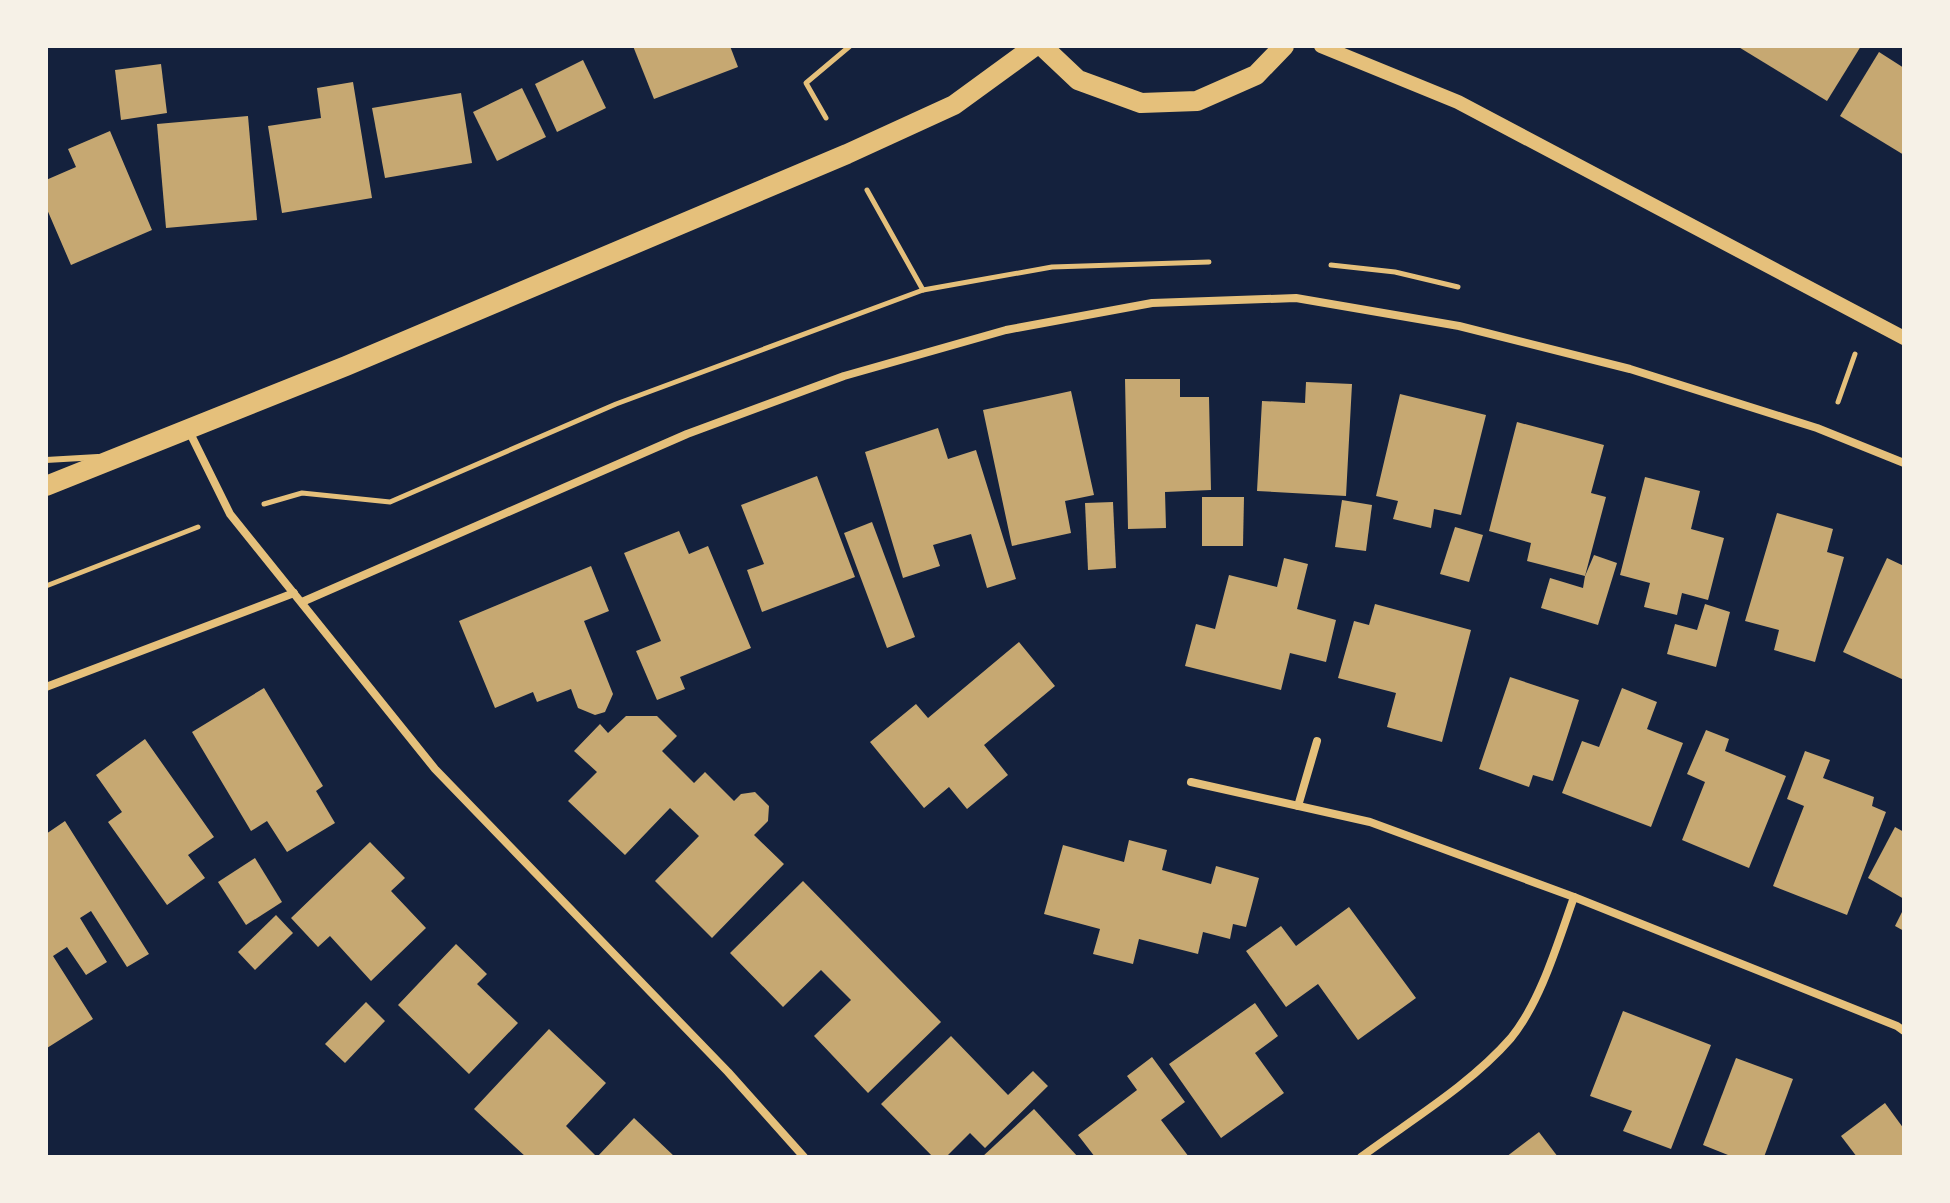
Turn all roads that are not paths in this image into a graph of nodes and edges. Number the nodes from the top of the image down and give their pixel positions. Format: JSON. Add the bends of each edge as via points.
{"nodes":[{"id":1,"x":1035,"y":46,"type":"edge"},
{"id":2,"x":1042,"y":46,"type":"edge"},
{"id":3,"x":1284,"y":46,"type":"edge"},
{"id":4,"x":1321,"y":46,"type":"edge"},
{"id":5,"x":1904,"y":338,"type":"edge"},
{"id":6,"x":188,"y":430,"type":"junction"},
{"id":7,"x":124,"y":455,"type":"junction"},
{"id":8,"x":46,"y":460,"type":"edge"},
{"id":9,"x":1904,"y":463,"type":"edge"},
{"id":10,"x":46,"y":486,"type":"edge"},
{"id":11,"x":294,"y":593,"type":"junction"},
{"id":12,"x":302,"y":602,"type":"junction"},
{"id":13,"x":46,"y":687,"type":"edge"},
{"id":14,"x":1317,"y":741,"type":"dead end"},
{"id":15,"x":1191,"y":782,"type":"dead end"},
{"id":16,"x":1298,"y":806,"type":"junction"},
{"id":17,"x":1574,"y":897,"type":"junction"},
{"id":18,"x":1904,"y":1031,"type":"edge"},
{"id":19,"x":804,"y":1157,"type":"edge"},
{"id":20,"x":1361,"y":1157,"type":"edge"}],
"edges":[{"from":1,"to":6,"type":"main road","via":[[954,105],[874,142]]},
{"from":2,"to":3,"type":"main road","via":[[1078,80],[1141,103],[1197,101],[1256,75]]},
{"from":4,"to":5,"type":"street","via":[[1458,102]]},
{"from":6,"to":7,"type":"main road"},
{"from":6,"to":11,"type":"street","via":[[230,514]]},
{"from":7,"to":8,"type":"lane"},
{"from":7,"to":10,"type":"main road"},
{"from":9,"to":12,"type":"street","via":[[1817,428],[1644,373],[1459,326],[1296,298],[1152,303],[1006,330],[844,376],[687,434]]},
{"from":11,"to":12,"type":"street"},
{"from":11,"to":13,"type":"street"},
{"from":12,"to":19,"type":"street","via":[[435,769]]},
{"from":14,"to":16,"type":"street"},
{"from":15,"to":16,"type":"street"},
{"from":16,"to":17,"type":"street","via":[[1370,822]]},
{"from":17,"to":18,"type":"street"},
{"from":17,"to":20,"type":"street","via":[[1543,983],[1512,1037],[1469,1077]]}]}
